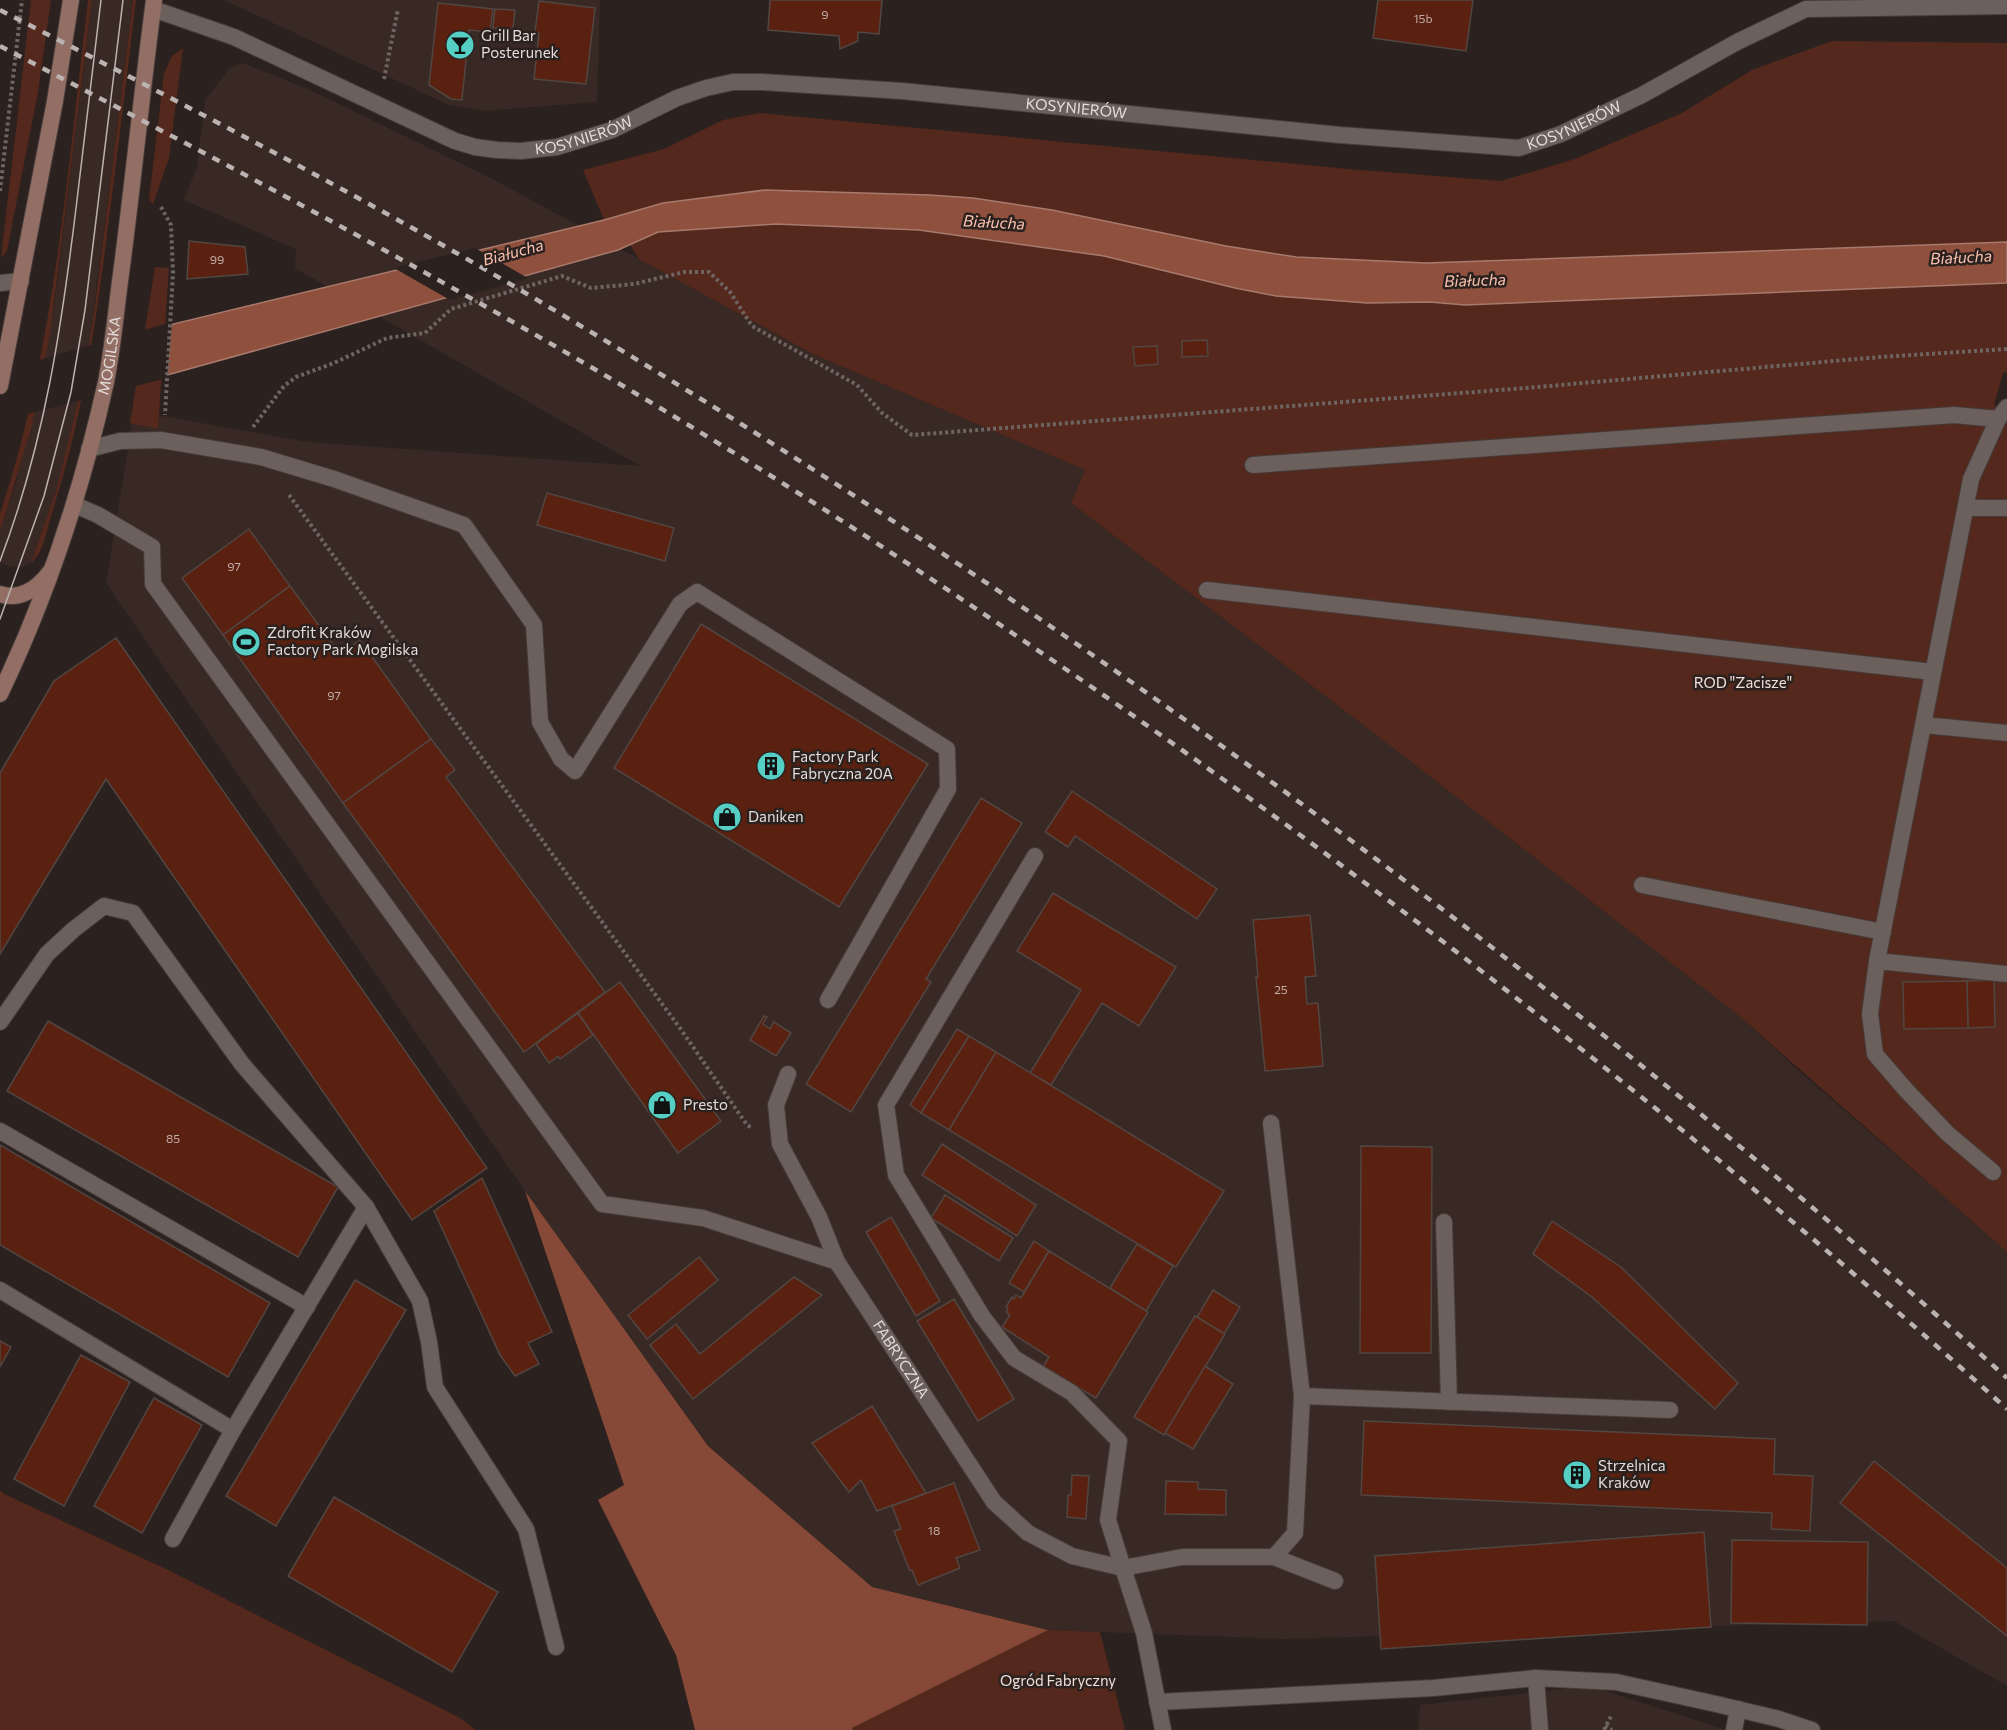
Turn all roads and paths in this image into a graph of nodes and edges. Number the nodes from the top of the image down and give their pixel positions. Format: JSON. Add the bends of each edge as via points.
{"nodes":[{"id":1,"x":22,"y":0,"type":"edge"},
{"id":2,"x":70,"y":0,"type":"edge"},
{"id":3,"x":154,"y":4,"type":"edge"},
{"id":4,"x":2007,"y":6,"type":"edge"},
{"id":5,"x":398,"y":9,"type":"dead end"},
{"id":6,"x":379,"y":105,"type":"junction"},
{"id":7,"x":0,"y":190,"type":"edge"},
{"id":8,"x":161,"y":207,"type":"dead end"},
{"id":9,"x":21,"y":281,"type":"junction"},
{"id":10,"x":0,"y":284,"type":"edge"},
{"id":11,"x":2007,"y":349,"type":"edge"},
{"id":12,"x":0,"y":386,"type":"edge"},
{"id":13,"x":2003,"y":412,"type":"edge"},
{"id":14,"x":164,"y":418,"type":"dead end"},
{"id":15,"x":89,"y":450,"type":"junction"},
{"id":16,"x":234,"y":452,"type":"junction"},
{"id":17,"x":1253,"y":465,"type":"dead end"},
{"id":18,"x":286,"y":492,"type":"dead end"},
{"id":19,"x":75,"y":505,"type":"junction"},
{"id":20,"x":1966,"y":508,"type":"junction"},
{"id":21,"x":2007,"y":508,"type":"edge"},
{"id":22,"x":58,"y":558,"type":"junction"},
{"id":23,"x":1207,"y":590,"type":"dead end"},
{"id":24,"x":0,"y":594,"type":"edge"},
{"id":25,"x":1933,"y":672,"type":"junction"},
{"id":26,"x":0,"y":694,"type":"edge"},
{"id":27,"x":1924,"y":725,"type":"junction"},
{"id":28,"x":2007,"y":733,"type":"edge"},
{"id":29,"x":1035,"y":856,"type":"dead end"},
{"id":30,"x":1642,"y":885,"type":"dead end"},
{"id":31,"x":1883,"y":932,"type":"junction"},
{"id":32,"x":1877,"y":961,"type":"junction"},
{"id":33,"x":2007,"y":974,"type":"edge"},
{"id":34,"x":828,"y":1000,"type":"dead end"},
{"id":35,"x":0,"y":1022,"type":"edge"},
{"id":36,"x":788,"y":1074,"type":"dead end"},
{"id":37,"x":1271,"y":1123,"type":"dead end"},
{"id":38,"x":0,"y":1131,"type":"edge"},
{"id":39,"x":780,"y":1144,"type":"junction"},
{"id":40,"x":1993,"y":1172,"type":"dead end"},
{"id":41,"x":366,"y":1207,"type":"junction"},
{"id":42,"x":1444,"y":1222,"type":"dead end"},
{"id":43,"x":837,"y":1262,"type":"junction"},
{"id":44,"x":0,"y":1290,"type":"edge"},
{"id":45,"x":306,"y":1307,"type":"junction"},
{"id":46,"x":1302,"y":1396,"type":"junction"},
{"id":47,"x":1449,"y":1402,"type":"junction"},
{"id":48,"x":1670,"y":1410,"type":"dead end"},
{"id":49,"x":233,"y":1430,"type":"junction"},
{"id":50,"x":173,"y":1539,"type":"dead end"},
{"id":51,"x":1274,"y":1557,"type":"junction"},
{"id":52,"x":1123,"y":1568,"type":"junction"},
{"id":53,"x":1335,"y":1581,"type":"dead end"},
{"id":54,"x":556,"y":1647,"type":"dead end"},
{"id":55,"x":1536,"y":1678,"type":"junction"},
{"id":56,"x":1157,"y":1702,"type":"junction"},
{"id":57,"x":1738,"y":1709,"type":"junction"},
{"id":58,"x":1611,"y":1716,"type":"dead end"},
{"id":59,"x":1604,"y":1728,"type":"edge"},
{"id":60,"x":1163,"y":1730,"type":"edge"},
{"id":61,"x":1540,"y":1730,"type":"edge"},
{"id":62,"x":1612,"y":1730,"type":"edge"},
{"id":63,"x":1734,"y":1730,"type":"edge"},
{"id":64,"x":1812,"y":1730,"type":"edge"}],
"edges":[{"from":1,"to":7,"type":"path"},
{"from":2,"to":9,"type":"main road"},
{"from":3,"to":6,"type":"street","name":"KOSYNIERÓW"},
{"from":3,"to":15,"type":"main road","name":"MOGILSKA","via":[[117,307],[106,380]]},
{"from":4,"to":6,"type":"street","name":"KOSYNIERÓW","via":[[1806,9],[1561,134],[1519,148],[762,81],[706,88],[584,140],[521,151],[455,141]]},
{"from":5,"to":6,"type":"path"},
{"from":8,"to":14,"type":"path","via":[[171,225]]},
{"from":9,"to":10,"type":"street"},
{"from":9,"to":12,"type":"main road"},
{"from":11,"to":16,"type":"path","via":[[912,435],[882,413],[857,385],[752,326],[730,292],[709,272],[591,288],[562,276],[451,309],[425,333],[387,338],[296,377],[284,386]]},
{"from":13,"to":17,"type":"street"},
{"from":13,"to":20,"type":"street","via":[[1971,479]]},
{"from":15,"to":16,"type":"street","via":[[120,441],[161,440]]},
{"from":15,"to":19,"type":"main road","name":"MOGILSKA"},
{"from":16,"to":34,"type":"street","via":[[334,479],[464,525],[534,625],[540,722],[561,759],[575,771],[680,603],[697,592],[947,749],[948,789]]},
{"from":18,"to":39,"type":"path","via":[[747,1125]]},
{"from":19,"to":22,"type":"main road","name":"MOGILSKA"},
{"from":19,"to":43,"type":"street","via":[[152,547],[153,584],[602,1204],[703,1218]]},
{"from":20,"to":21,"type":"street"},
{"from":20,"to":25,"type":"street"},
{"from":22,"to":24,"type":"main road","via":[[46,577],[32,589],[16,596]]},
{"from":22,"to":26,"type":"main road","name":"MOGILSKA"},
{"from":23,"to":25,"type":"street"},
{"from":25,"to":27,"type":"street"},
{"from":27,"to":28,"type":"street"},
{"from":27,"to":31,"type":"street"},
{"from":29,"to":52,"type":"street","via":[[886,1105],[896,1175],[982,1316],[1014,1358],[1072,1393],[1119,1441],[1108,1520]]},
{"from":30,"to":31,"type":"street"},
{"from":31,"to":32,"type":"street"},
{"from":32,"to":33,"type":"street"},
{"from":32,"to":40,"type":"street","via":[[1870,1014],[1875,1054],[1947,1133]]},
{"from":35,"to":41,"type":"street","via":[[47,954],[73,930],[104,906],[134,913],[242,1064]]},
{"from":36,"to":39,"type":"street","name":"FABRYCZNA","via":[[776,1105]]},
{"from":37,"to":46,"type":"street"},
{"from":38,"to":45,"type":"street"},
{"from":39,"to":43,"type":"street","name":"FABRYCZNA","via":[[819,1217]]},
{"from":41,"to":45,"type":"street"},
{"from":41,"to":54,"type":"street","via":[[420,1301],[435,1387],[526,1529]]},
{"from":42,"to":47,"type":"street"},
{"from":43,"to":52,"type":"street","name":"FABRYCZNA","via":[[994,1502],[1028,1533],[1072,1556]]},
{"from":44,"to":49,"type":"street"},
{"from":45,"to":49,"type":"street"},
{"from":46,"to":47,"type":"street"},
{"from":46,"to":51,"type":"street","via":[[1294,1533]]},
{"from":47,"to":48,"type":"street"},
{"from":49,"to":50,"type":"street"},
{"from":51,"to":52,"type":"street","name":"FABRYCZNA","via":[[1182,1557]]},
{"from":51,"to":53,"type":"street"},
{"from":52,"to":56,"type":"street","via":[[1144,1633]]},
{"from":55,"to":56,"type":"street","via":[[1433,1688]]},
{"from":55,"to":57,"type":"street","via":[[1616,1682]]},
{"from":55,"to":61,"type":"street"},
{"from":56,"to":60,"type":"street"},
{"from":57,"to":63,"type":"street"},
{"from":57,"to":64,"type":"street"},
{"from":58,"to":59,"type":"path"},
{"from":59,"to":62,"type":"path"}]}
